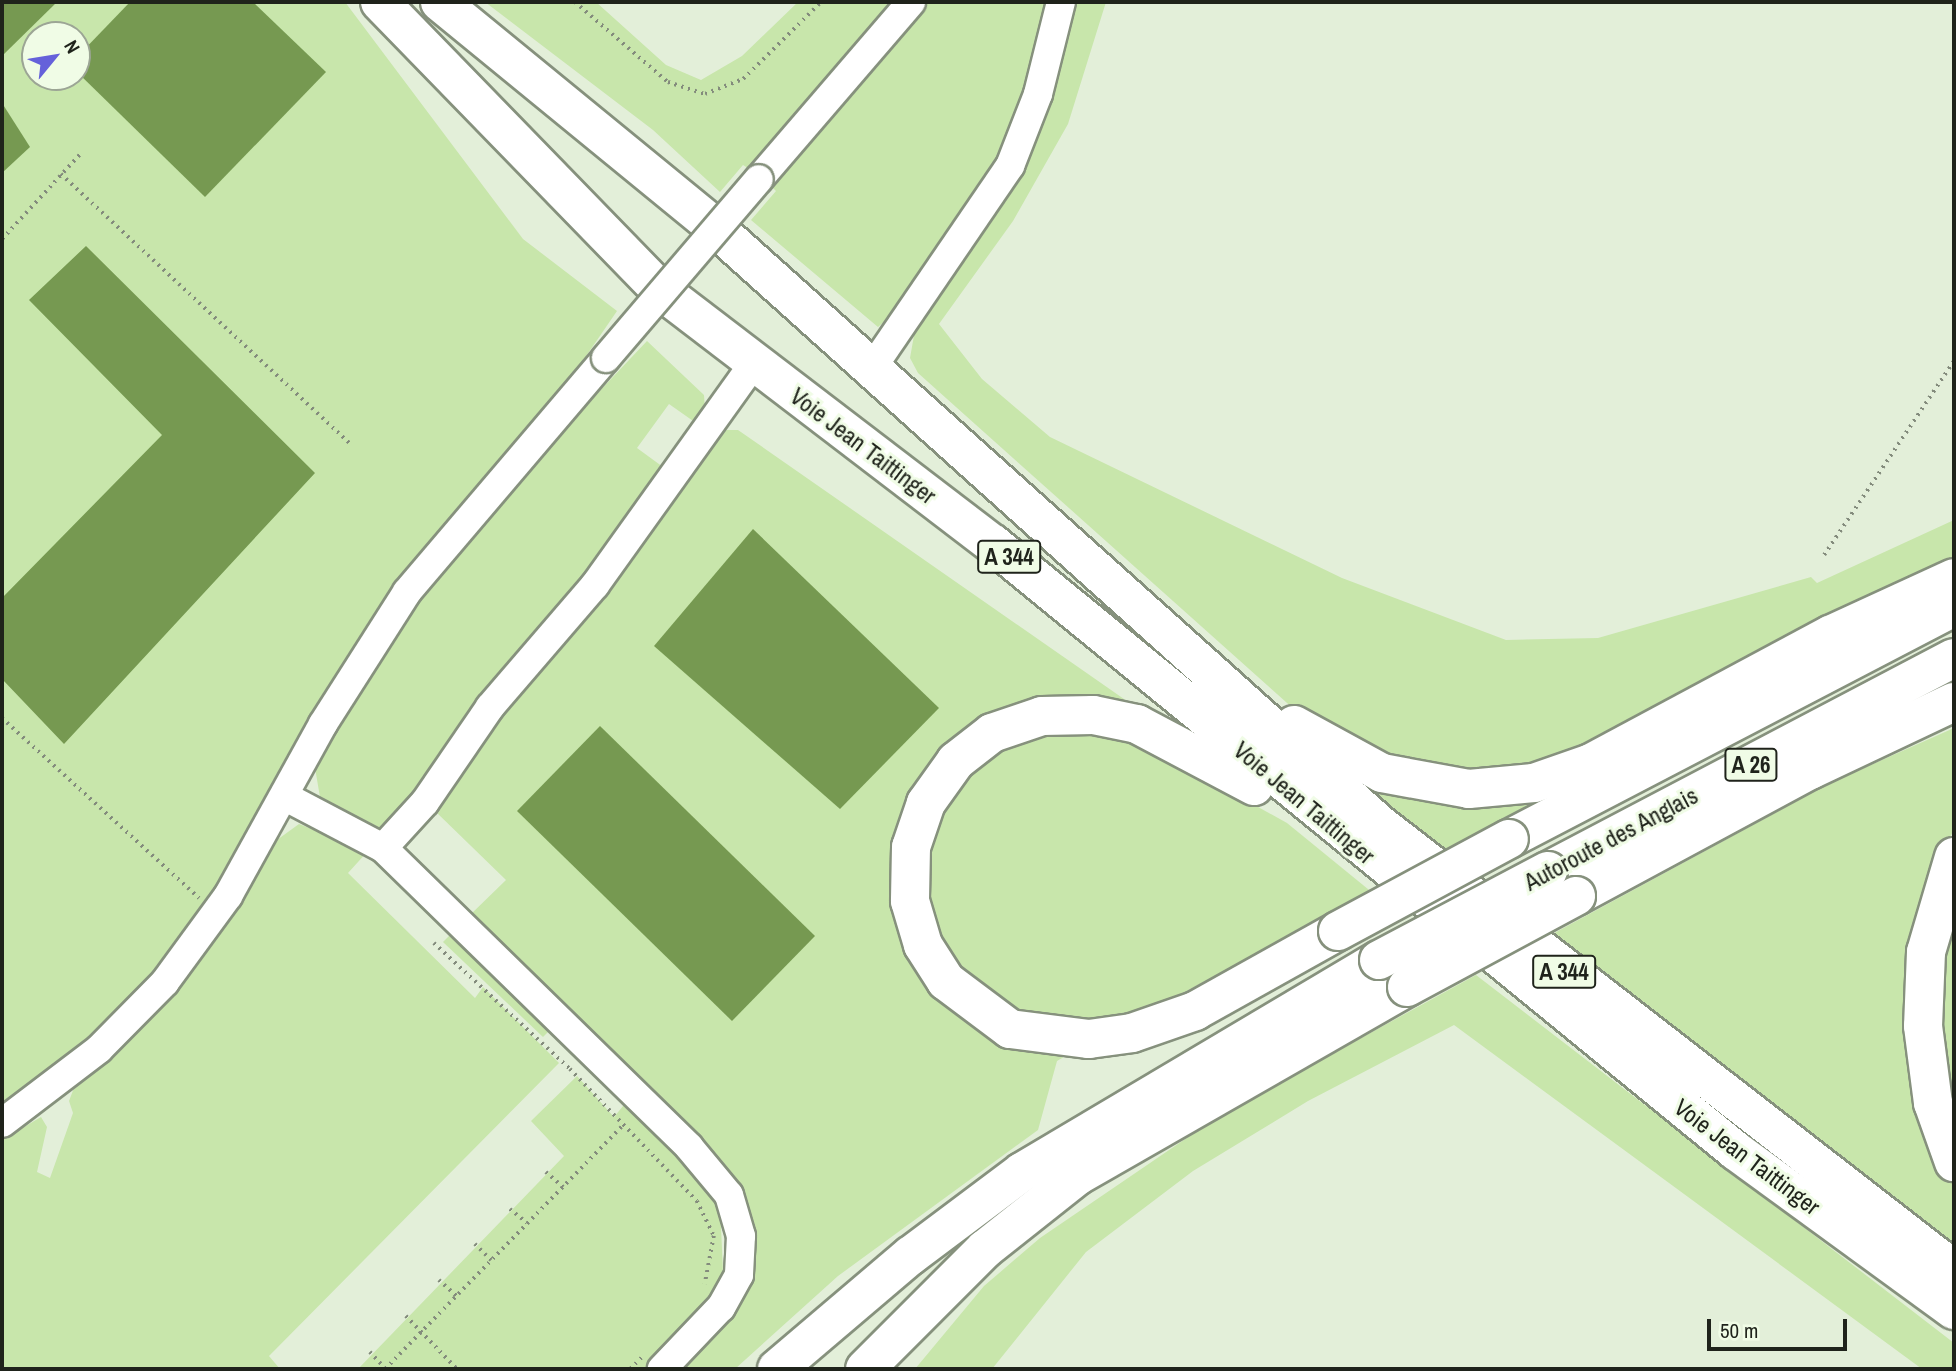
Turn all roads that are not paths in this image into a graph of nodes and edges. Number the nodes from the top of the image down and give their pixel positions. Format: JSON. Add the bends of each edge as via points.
{"nodes":[{"id":1,"x":380,"y":2,"type":"edge"},
{"id":2,"x":911,"y":2,"type":"edge"},
{"id":3,"x":1061,"y":2,"type":"edge"},
{"id":4,"x":441,"y":4,"type":"edge"},
{"id":5,"x":754,"y":363,"type":"junction"},
{"id":6,"x":872,"y":368,"type":"junction"},
{"id":7,"x":1954,"y":578,"type":"edge"},
{"id":8,"x":1954,"y":607,"type":"edge"},
{"id":9,"x":1189,"y":656,"type":"junction"},
{"id":10,"x":1954,"y":658,"type":"edge"},
{"id":11,"x":1954,"y":702,"type":"edge"},
{"id":12,"x":284,"y":796,"type":"junction"},
{"id":13,"x":1348,"y":840,"type":"junction"},
{"id":14,"x":383,"y":848,"type":"junction"},
{"id":15,"x":1954,"y":857,"type":"edge"},
{"id":16,"x":2,"y":1122,"type":"edge"},
{"id":17,"x":1954,"y":1162,"type":"edge"},
{"id":18,"x":1954,"y":1270,"type":"edge"},
{"id":19,"x":1954,"y":1310,"type":"edge"},
{"id":20,"x":655,"y":1359,"type":"edge"},
{"id":21,"x":777,"y":1369,"type":"edge"},
{"id":22,"x":865,"y":1369,"type":"edge"}],
"edges":[{"from":1,"to":5,"type":"highway","name":"Voie Jean Taittinger","number":"A 344","via":[[659,289]]},
{"from":2,"to":12,"type":"street","bridge":true,"via":[[407,592]]},
{"from":3,"to":6,"type":"street","via":[[1034,106],[1010,166]]},
{"from":4,"to":6,"type":"highway","name":"Voie Jean Taittinger","number":"A 344","via":[[711,224]]},
{"from":5,"to":13,"type":"highway","name":"Voie Jean Taittinger","number":"A 344","via":[[993,544]]},
{"from":5,"to":14,"type":"street","via":[[595,585],[490,707],[425,802]]},
{"from":6,"to":9,"type":"highway","name":"Voie Jean Taittinger","number":"A 344"},
{"from":7,"to":9,"type":"highway","via":[[1830,635],[1591,763],[1534,783],[1469,789],[1382,773],[1326,746],[1254,692]]},
{"from":8,"to":13,"type":"highway","bridge":true,"via":[[1509,839],[1195,1011],[1132,1033],[1090,1039],[1010,1030],[946,981],[923,944],[910,901],[911,847],[926,803],[957,761],[992,733],[1042,716],[1093,715],[1137,724],[1194,751],[1322,834]]},
{"from":9,"to":18,"type":"highway","name":"Voie Jean Taittinger","number":"A 344","via":[[1465,893]]},
{"from":10,"to":21,"type":"highway","name":"Autoroute des Anglais","number":"A 26","bridge":true,"via":[[1378,960],[1022,1172],[910,1256]]},
{"from":11,"to":22,"type":"highway","name":"Autoroute des Anglais","number":"A 26","bridge":true,"via":[[1811,770],[1576,896],[1077,1176],[985,1249]]},
{"from":12,"to":14,"type":"street"},
{"from":12,"to":16,"type":"street","via":[[216,914],[131,1018]]},
{"from":13,"to":19,"type":"highway","name":"Voie Jean Taittinger","number":"A 344","via":[[1736,1151]]},
{"from":14,"to":20,"type":"street","via":[[689,1147],[729,1195],[741,1236],[739,1275],[721,1307]]},
{"from":15,"to":17,"type":"highway","via":[[1926,952],[1923,1026],[1933,1103]]}]}
